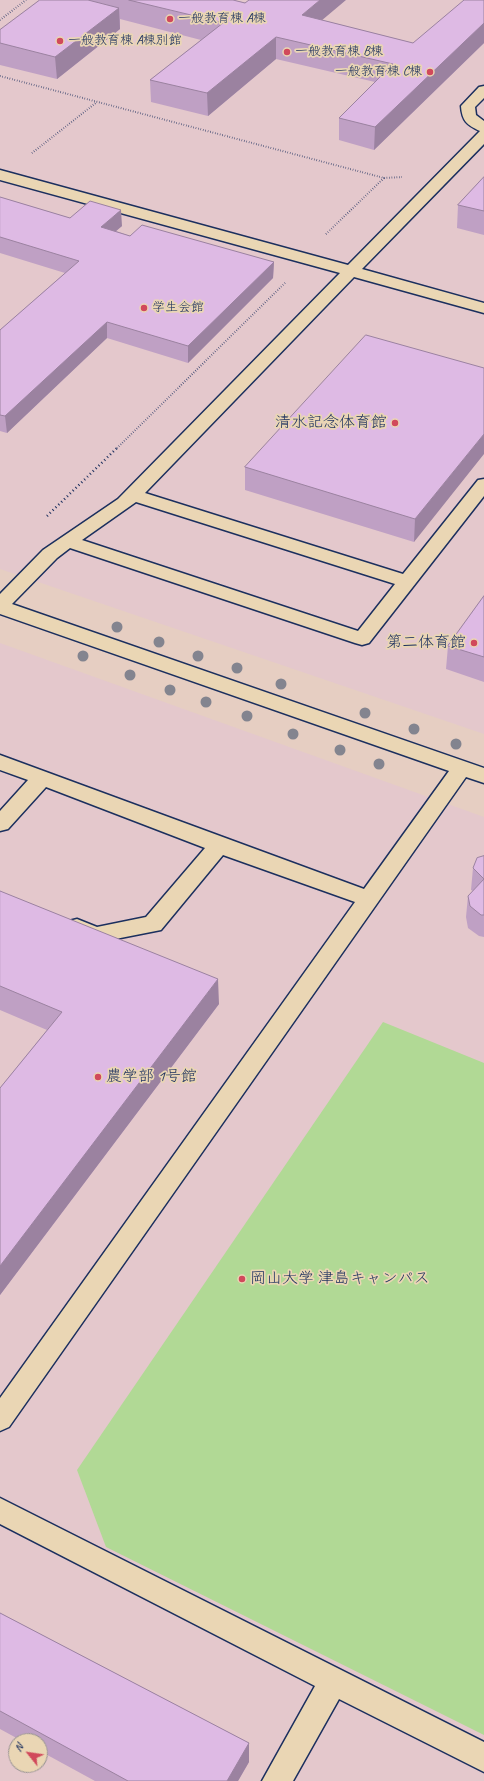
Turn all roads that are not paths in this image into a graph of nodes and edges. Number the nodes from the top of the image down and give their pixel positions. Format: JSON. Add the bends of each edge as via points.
{"nodes":[{"id":1,"x":484,"y":90,"type":"edge"},
{"id":2,"x":484,"y":128,"type":"edge"},
{"id":3,"x":484,"y":135,"type":"edge"},
{"id":4,"x":2,"y":175,"type":"edge"},
{"id":5,"x":350,"y":271,"type":"junction"},
{"id":6,"x":484,"y":308,"type":"edge"},
{"id":7,"x":484,"y":484,"type":"edge"},
{"id":8,"x":133,"y":495,"type":"junction"},
{"id":9,"x":67,"y":541,"type":"junction"},
{"id":10,"x":407,"y":582,"type":"junction"},
{"id":11,"x":0,"y":606,"type":"edge"},
{"id":12,"x":0,"y":762,"type":"edge"},
{"id":13,"x":462,"y":768,"type":"junction"},
{"id":14,"x":484,"y":776,"type":"edge"},
{"id":15,"x":42,"y":778,"type":"junction"},
{"id":16,"x":0,"y":824,"type":"edge"},
{"id":17,"x":219,"y":846,"type":"junction"},
{"id":18,"x":369,"y":899,"type":"junction"},
{"id":19,"x":58,"y":920,"type":"edge"},
{"id":20,"x":0,"y":1418,"type":"edge"},
{"id":21,"x":0,"y":1510,"type":"edge"},
{"id":22,"x":333,"y":1682,"type":"junction"},
{"id":23,"x":484,"y":1758,"type":"edge"},
{"id":24,"x":277,"y":1781,"type":"edge"}],
"edges":[{"from":1,"to":2,"type":"street","via":[[468,106],[470,117]]},
{"from":3,"to":5,"type":"street"},
{"from":4,"to":5,"type":"street"},
{"from":5,"to":6,"type":"street"},
{"from":5,"to":8,"type":"street"},
{"from":7,"to":10,"type":"street"},
{"from":8,"to":9,"type":"street"},
{"from":8,"to":10,"type":"street"},
{"from":9,"to":10,"type":"street","via":[[362,639]]},
{"from":9,"to":11,"type":"street","via":[[50,554]]},
{"from":11,"to":13,"type":"street"},
{"from":12,"to":15,"type":"street"},
{"from":13,"to":14,"type":"street"},
{"from":13,"to":18,"type":"street"},
{"from":15,"to":16,"type":"street"},
{"from":15,"to":17,"type":"street"},
{"from":17,"to":18,"type":"street"},
{"from":17,"to":19,"type":"street","via":[[153,924],[95,935]]},
{"from":18,"to":20,"type":"street"},
{"from":21,"to":22,"type":"street"},
{"from":22,"to":23,"type":"street"},
{"from":22,"to":24,"type":"street"}]}
